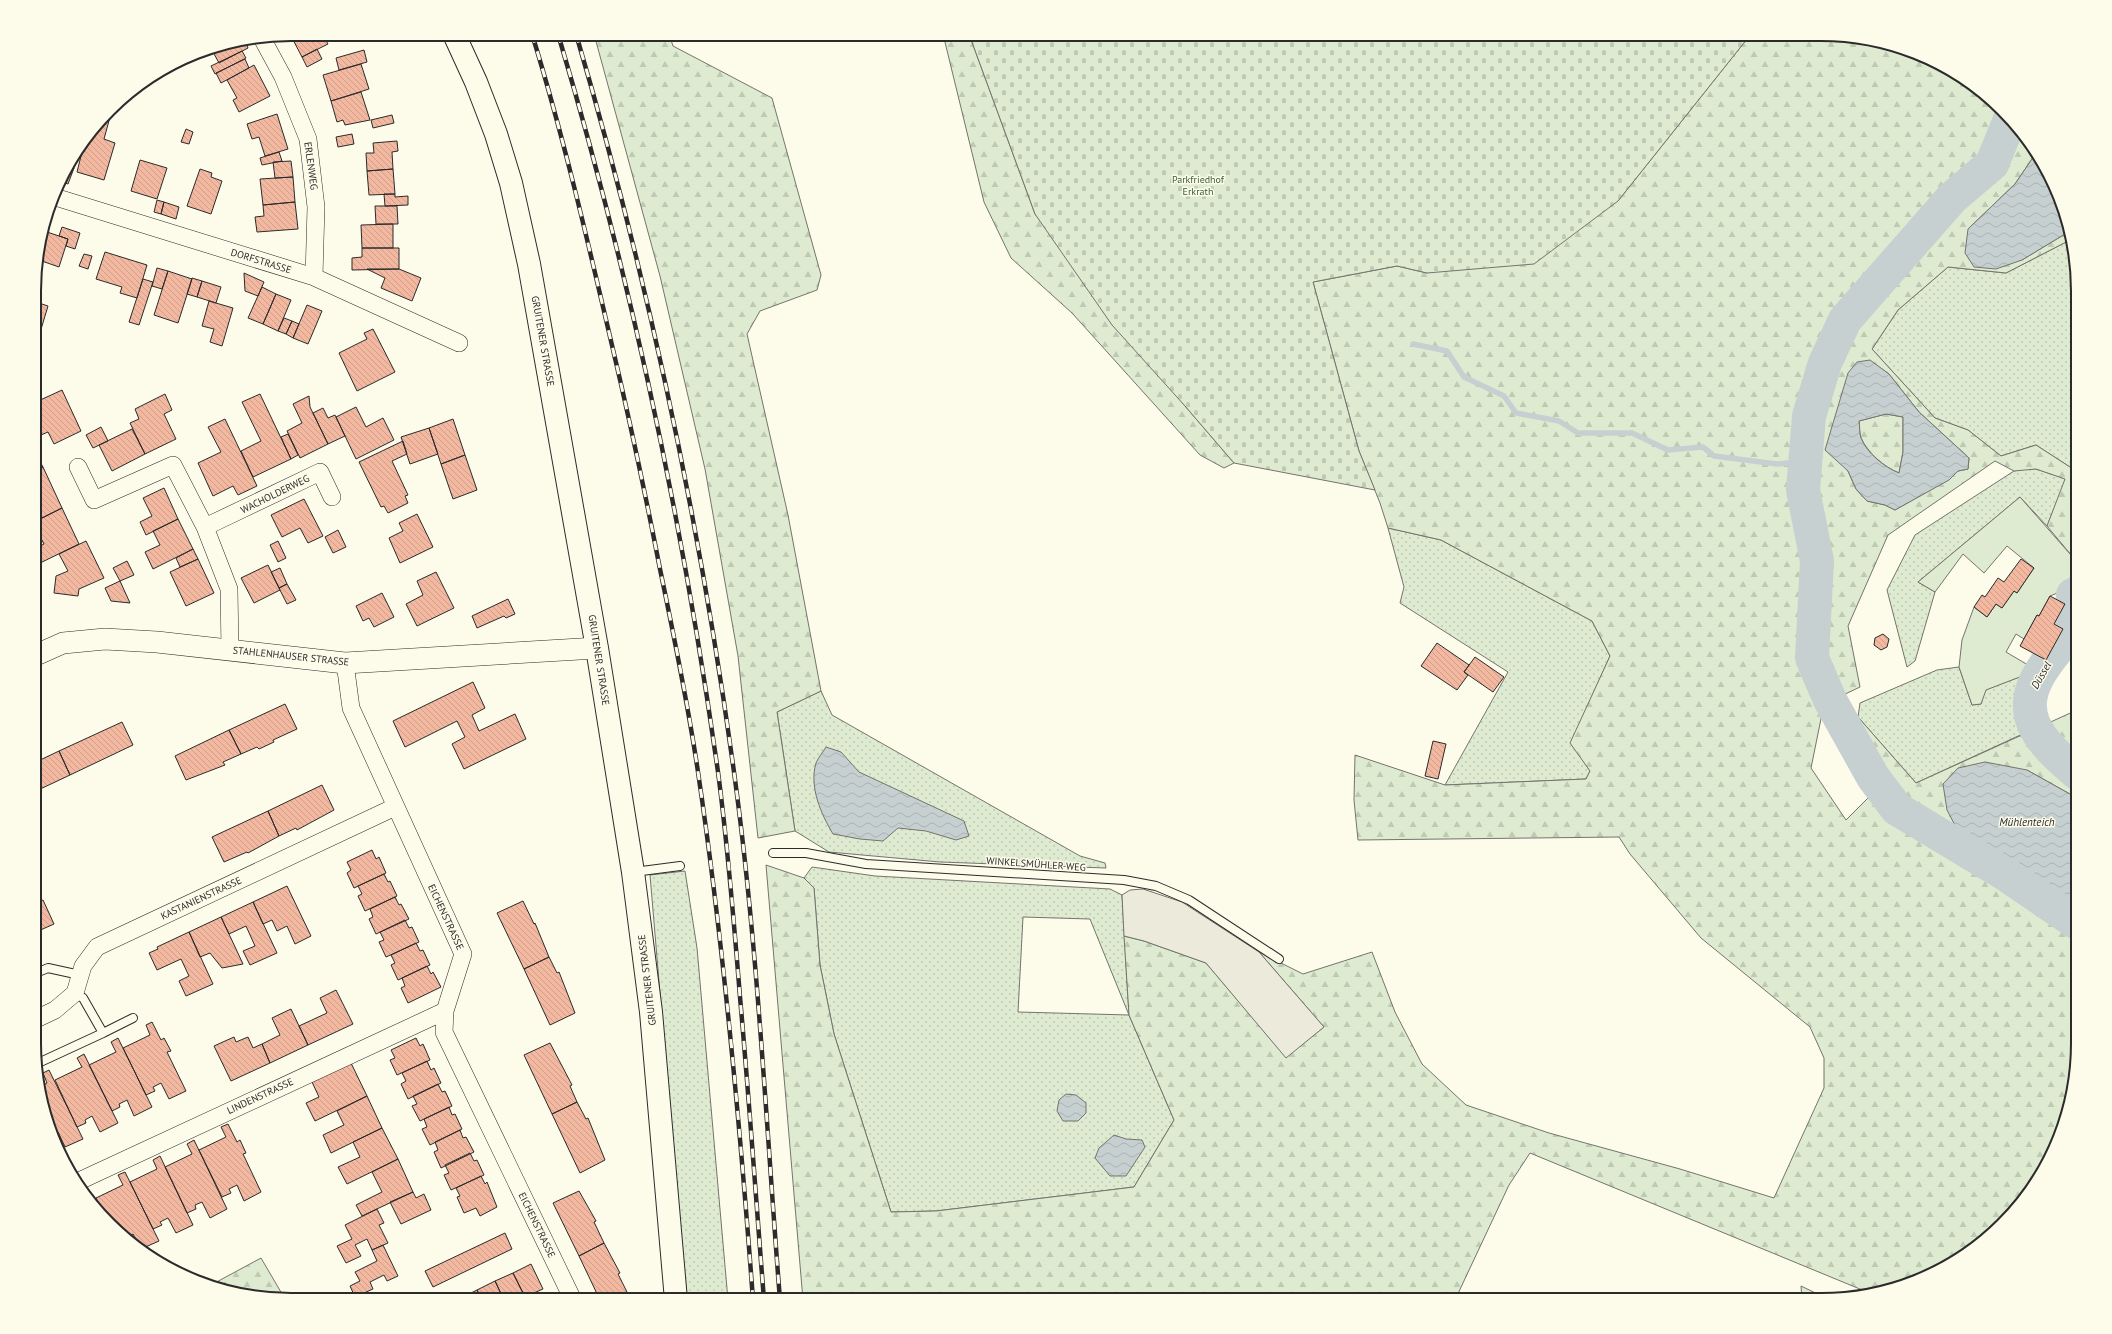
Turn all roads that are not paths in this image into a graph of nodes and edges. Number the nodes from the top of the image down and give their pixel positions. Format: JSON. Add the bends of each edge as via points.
{"nodes":[{"id":1,"x":457,"y":41,"type":"edge"},
{"id":2,"x":264,"y":43,"type":"edge"},
{"id":3,"x":59,"y":199,"type":"edge"},
{"id":4,"x":314,"y":277,"type":"junction"},
{"id":5,"x":459,"y":344,"type":"dead end"},
{"id":6,"x":78,"y":467,"type":"dead end"},
{"id":7,"x":332,"y":497,"type":"dead end"},
{"id":8,"x":205,"y":527,"type":"junction"},
{"id":9,"x":597,"y":648,"type":"junction"},
{"id":10,"x":230,"y":650,"type":"junction"},
{"id":11,"x":41,"y":653,"type":"edge"},
{"id":12,"x":345,"y":663,"type":"junction"},
{"id":13,"x":395,"y":807,"type":"junction"},
{"id":14,"x":773,"y":853,"type":"dead end"},
{"id":15,"x":680,"y":866,"type":"dead end"},
{"id":16,"x":633,"y":872,"type":"junction"},
{"id":17,"x":1279,"y":959,"type":"dead end"},
{"id":18,"x":41,"y":972,"type":"edge"},
{"id":19,"x":80,"y":975,"type":"junction"},
{"id":20,"x":75,"y":993,"type":"junction"},
{"id":21,"x":444,"y":1011,"type":"junction"},
{"id":22,"x":41,"y":1017,"type":"edge"},
{"id":23,"x":134,"y":1018,"type":"dead end"},
{"id":24,"x":103,"y":1033,"type":"junction"},
{"id":25,"x":42,"y":1061,"type":"edge"},
{"id":26,"x":82,"y":1180,"type":"edge"},
{"id":27,"x":570,"y":1293,"type":"edge"},
{"id":28,"x":675,"y":1293,"type":"edge"}],
"edges":[{"from":1,"to":9,"type":"main road","name":"GRUITENER STRASSE","via":[[489,114],[511,184],[529,264]]},
{"from":2,"to":4,"type":"street","name":"ERLENWEG","via":[[283,77],[308,140],[316,207]]},
{"from":3,"to":4,"type":"street","name":"DORFSTRASSE"},
{"from":4,"to":5,"type":"street","name":"DORFSTRASSE"},
{"from":6,"to":8,"type":"street","via":[[94,500],[172,465]]},
{"from":7,"to":8,"type":"street","name":"WACHOLDERWEG","via":[[320,472]]},
{"from":8,"to":10,"type":"street","via":[[230,589]]},
{"from":9,"to":12,"type":"street","name":"STAHLENHAUSER STRASSE"},
{"from":9,"to":16,"type":"main road","name":"GRUITENER STRASSE"},
{"from":10,"to":11,"type":"street","name":"STAHLENHAUSER STRASSE","via":[[105,638],[63,643]]},
{"from":10,"to":12,"type":"street","name":"STAHLENHAUSER STRASSE"},
{"from":12,"to":13,"type":"street","name":"EICHENSTRASSE","via":[[351,708]]},
{"from":13,"to":19,"type":"street","name":"KASTANIENSTRASSE","via":[[97,947],[83,966]]},
{"from":13,"to":21,"type":"street","name":"EICHENSTRASSE","via":[[463,954]]},
{"from":14,"to":17,"type":"lane","name":"WINKELSMÜHLER WEG","via":[[806,853],[866,864],[1124,880],[1156,886],[1189,900]]},
{"from":15,"to":16,"type":"lane"},
{"from":16,"to":28,"type":"main road","name":"GRUITENER STRASSE","via":[[652,1020]]},
{"from":18,"to":19,"type":"lane","via":[[48,968]]},
{"from":19,"to":20,"type":"street","name":"KASTANIENSTRASSE"},
{"from":20,"to":22,"type":"street","via":[[55,1010]]},
{"from":20,"to":24,"type":"lane","via":[[84,998]]},
{"from":21,"to":26,"type":"street","name":"LINDENSTRASSE"},
{"from":21,"to":27,"type":"street","name":"EICHENSTRASSE","via":[[444,1032]]},
{"from":23,"to":24,"type":"lane"},
{"from":24,"to":25,"type":"lane"}]}
